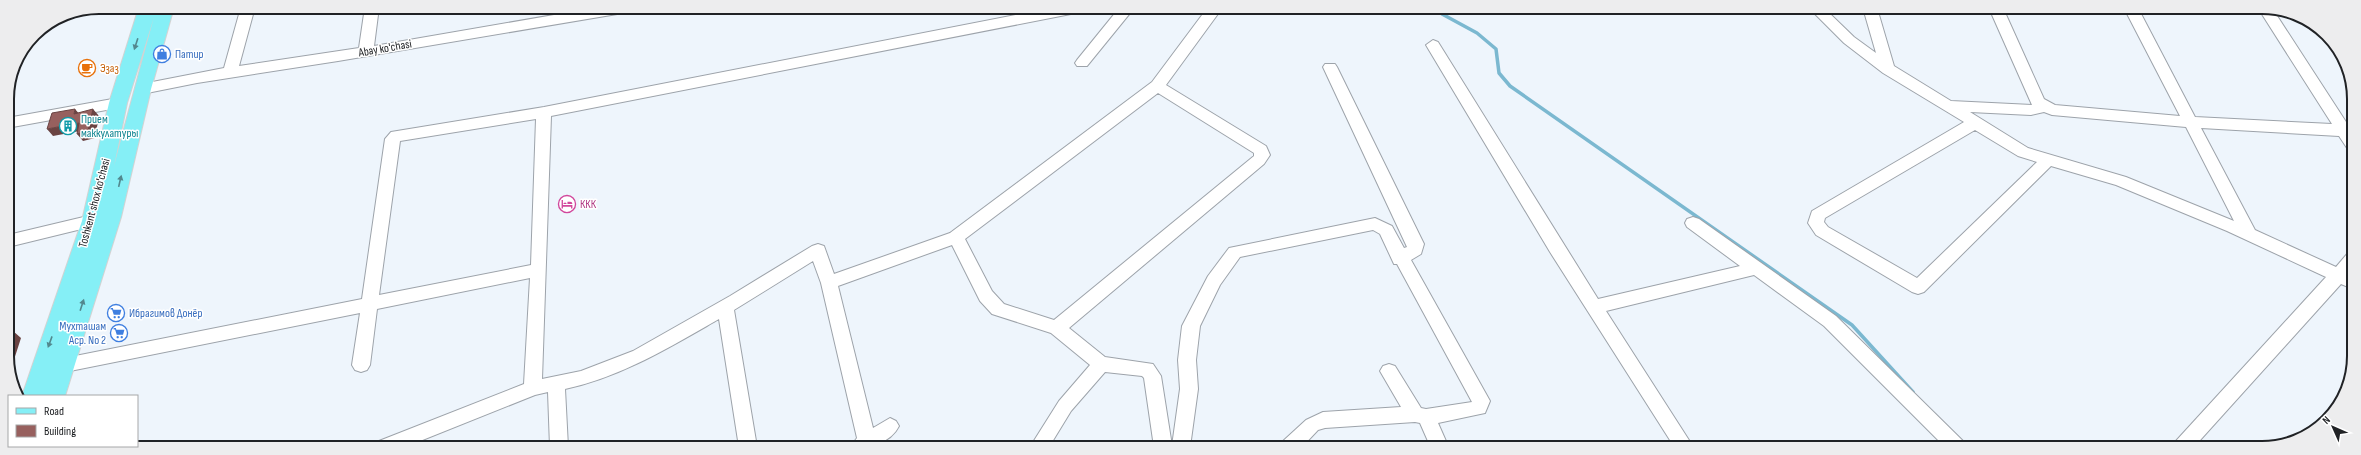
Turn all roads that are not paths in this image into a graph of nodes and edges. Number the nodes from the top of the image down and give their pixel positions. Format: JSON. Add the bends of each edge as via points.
{"nodes":[{"id":1,"x":147,"y":14,"type":"edge"},
{"id":2,"x":163,"y":14,"type":"edge"},
{"id":3,"x":246,"y":14,"type":"edge"},
{"id":4,"x":371,"y":14,"type":"edge"},
{"id":5,"x":584,"y":14,"type":"edge"},
{"id":6,"x":1045,"y":14,"type":"edge"},
{"id":7,"x":1115,"y":14,"type":"edge"},
{"id":8,"x":1211,"y":14,"type":"edge"},
{"id":9,"x":1822,"y":14,"type":"edge"},
{"id":10,"x":1872,"y":14,"type":"edge"},
{"id":11,"x":1999,"y":14,"type":"edge"},
{"id":12,"x":2134,"y":14,"type":"edge"},
{"id":13,"x":2270,"y":15,"type":"edge"},
{"id":14,"x":1434,"y":45,"type":"dead end"},
{"id":15,"x":366,"y":52,"type":"junction"},
{"id":16,"x":1082,"y":63,"type":"dead end"},
{"id":17,"x":1330,"y":67,"type":"dead end"},
{"id":18,"x":1888,"y":69,"type":"junction"},
{"id":19,"x":230,"y":73,"type":"junction"},
{"id":20,"x":1157,"y":86,"type":"junction"},
{"id":21,"x":130,"y":96,"type":"junction"},
{"id":22,"x":1950,"y":106,"type":"junction"},
{"id":23,"x":2044,"y":107,"type":"junction"},
{"id":24,"x":544,"y":112,"type":"junction"},
{"id":25,"x":14,"y":121,"type":"edge"},
{"id":26,"x":1976,"y":122,"type":"junction"},
{"id":27,"x":2192,"y":122,"type":"junction"},
{"id":28,"x":2347,"y":130,"type":"edge"},
{"id":29,"x":2347,"y":131,"type":"edge"},
{"id":30,"x":2049,"y":159,"type":"junction"},
{"id":31,"x":92,"y":221,"type":"junction"},
{"id":32,"x":1693,"y":223,"type":"dead end"},
{"id":33,"x":2249,"y":234,"type":"junction"},
{"id":34,"x":956,"y":237,"type":"junction"},
{"id":35,"x":14,"y":240,"type":"edge"},
{"id":36,"x":1400,"y":259,"type":"junction"},
{"id":37,"x":1757,"y":268,"type":"junction"},
{"id":38,"x":538,"y":270,"type":"junction"},
{"id":39,"x":2346,"y":279,"type":"edge"},
{"id":40,"x":829,"y":283,"type":"junction"},
{"id":41,"x":370,"y":304,"type":"junction"},
{"id":42,"x":725,"y":306,"type":"junction"},
{"id":43,"x":1595,"y":307,"type":"junction"},
{"id":44,"x":1057,"y":328,"type":"junction"},
{"id":45,"x":1101,"y":364,"type":"junction"},
{"id":46,"x":63,"y":365,"type":"junction"},
{"id":47,"x":361,"y":365,"type":"dead end"},
{"id":48,"x":40,"y":370,"type":"junction"},
{"id":49,"x":1389,"y":371,"type":"dead end"},
{"id":50,"x":556,"y":383,"type":"junction"},
{"id":51,"x":533,"y":388,"type":"junction"},
{"id":52,"x":32,"y":395,"type":"edge"},
{"id":53,"x":54,"y":395,"type":"edge"},
{"id":54,"x":1421,"y":415,"type":"junction"},
{"id":55,"x":890,"y":426,"type":"dead end"},
{"id":56,"x":400,"y":441,"type":"edge"},
{"id":57,"x":559,"y":441,"type":"edge"},
{"id":58,"x":747,"y":441,"type":"edge"},
{"id":59,"x":861,"y":441,"type":"edge"},
{"id":60,"x":868,"y":441,"type":"edge"},
{"id":61,"x":1043,"y":441,"type":"edge"},
{"id":62,"x":1162,"y":441,"type":"edge"},
{"id":63,"x":1182,"y":441,"type":"edge"},
{"id":64,"x":1295,"y":441,"type":"edge"},
{"id":65,"x":1436,"y":441,"type":"edge"},
{"id":66,"x":1681,"y":441,"type":"edge"},
{"id":67,"x":1951,"y":441,"type":"edge"},
{"id":68,"x":2188,"y":441,"type":"edge"}],
"edges":[{"from":1,"to":21,"type":"main road","name":"Toshkent shox ko'chasi","one_way":true},
{"from":2,"to":21,"type":"main road"},
{"from":3,"to":19,"type":"street"},
{"from":4,"to":15,"type":"street"},
{"from":5,"to":15,"type":"street","name":"Abay ko'chasi"},
{"from":6,"to":24,"type":"street"},
{"from":7,"to":16,"type":"street"},
{"from":8,"to":20,"type":"street"},
{"from":9,"to":18,"type":"street","via":[[1849,40]]},
{"from":10,"to":18,"type":"street"},
{"from":11,"to":23,"type":"street","via":[[2035,98]]},
{"from":12,"to":27,"type":"street"},
{"from":13,"to":28,"type":"street"},
{"from":14,"to":43,"type":"street","via":[[1556,248]]},
{"from":15,"to":19,"type":"street","name":"Abay ko'chasi"},
{"from":17,"to":36,"type":"street","via":[[1416,244],[1415,250]]},
{"from":18,"to":22,"type":"street"},
{"from":19,"to":21,"type":"street","name":"Abay ko'chasi","via":[[182,80]]},
{"from":20,"to":34,"type":"street"},
{"from":20,"to":44,"type":"street","via":[[1261,150],[1262,155]]},
{"from":21,"to":25,"type":"street","name":"Abay ko'chasi"},
{"from":21,"to":31,"type":"main road","name":"Toshkent shox ko'chasi"},
{"from":46,"to":21,"type":"main road","name":"Toshkent shox ko'chasi","one_way":true,"via":[[111,217]]},
{"from":22,"to":23,"type":"street","via":[[2031,110]]},
{"from":22,"to":26,"type":"street"},
{"from":23,"to":27,"type":"street","via":[[2063,112]]},
{"from":24,"to":38,"type":"street"},
{"from":24,"to":41,"type":"street","via":[[399,134],[394,137]]},
{"from":26,"to":30,"type":"street","via":[[2023,152]]},
{"from":26,"to":30,"type":"street","via":[[1818,215],[1816,223],[1822,231],[1918,287]]},
{"from":27,"to":29,"type":"street"},
{"from":27,"to":33,"type":"street"},
{"from":30,"to":33,"type":"street","via":[[2121,181]]},
{"from":31,"to":35,"type":"street"},
{"from":31,"to":48,"type":"main road","name":"Toshkent shox ko'chasi","one_way":true},
{"from":32,"to":37,"type":"street"},
{"from":33,"to":39,"type":"street"},
{"from":34,"to":40,"type":"street"},
{"from":34,"to":44,"type":"street","via":[[986,296],[998,310]]},
{"from":36,"to":54,"type":"street","via":[[1482,405],[1479,408]]},
{"from":36,"to":63,"type":"street","via":[[1386,230],[1375,224],[1235,252],[1214,281],[1191,326],[1187,360],[1189,388]]},
{"from":37,"to":43,"type":"street"},
{"from":37,"to":67,"type":"street","via":[[1830,321]]},
{"from":38,"to":41,"type":"street"},
{"from":38,"to":51,"type":"street"},
{"from":39,"to":68,"type":"street"},
{"from":40,"to":42,"type":"street","via":[[818,250]]},
{"from":40,"to":59,"type":"street"},
{"from":41,"to":46,"type":"street"},
{"from":41,"to":47,"type":"street"},
{"from":42,"to":50,"type":"street","via":[[639,356],[582,378]]},
{"from":42,"to":58,"type":"street"},
{"from":43,"to":66,"type":"street"},
{"from":44,"to":45,"type":"street"},
{"from":45,"to":61,"type":"street","via":[[1065,406]]},
{"from":45,"to":62,"type":"street","via":[[1147,369],[1152,376]]},
{"from":46,"to":48,"type":"street"},
{"from":46,"to":53,"type":"main road","name":"Toshkent shox ko'chasi"},
{"from":48,"to":52,"type":"main road","name":"Toshkent shox ko'chasi"},
{"from":49,"to":54,"type":"street"},
{"from":50,"to":51,"type":"street"},
{"from":50,"to":57,"type":"street"},
{"from":51,"to":56,"type":"street"},
{"from":54,"to":64,"type":"street","via":[[1323,420],[1312,425]]},
{"from":54,"to":65,"type":"street"},
{"from":55,"to":60,"type":"street"}]}
